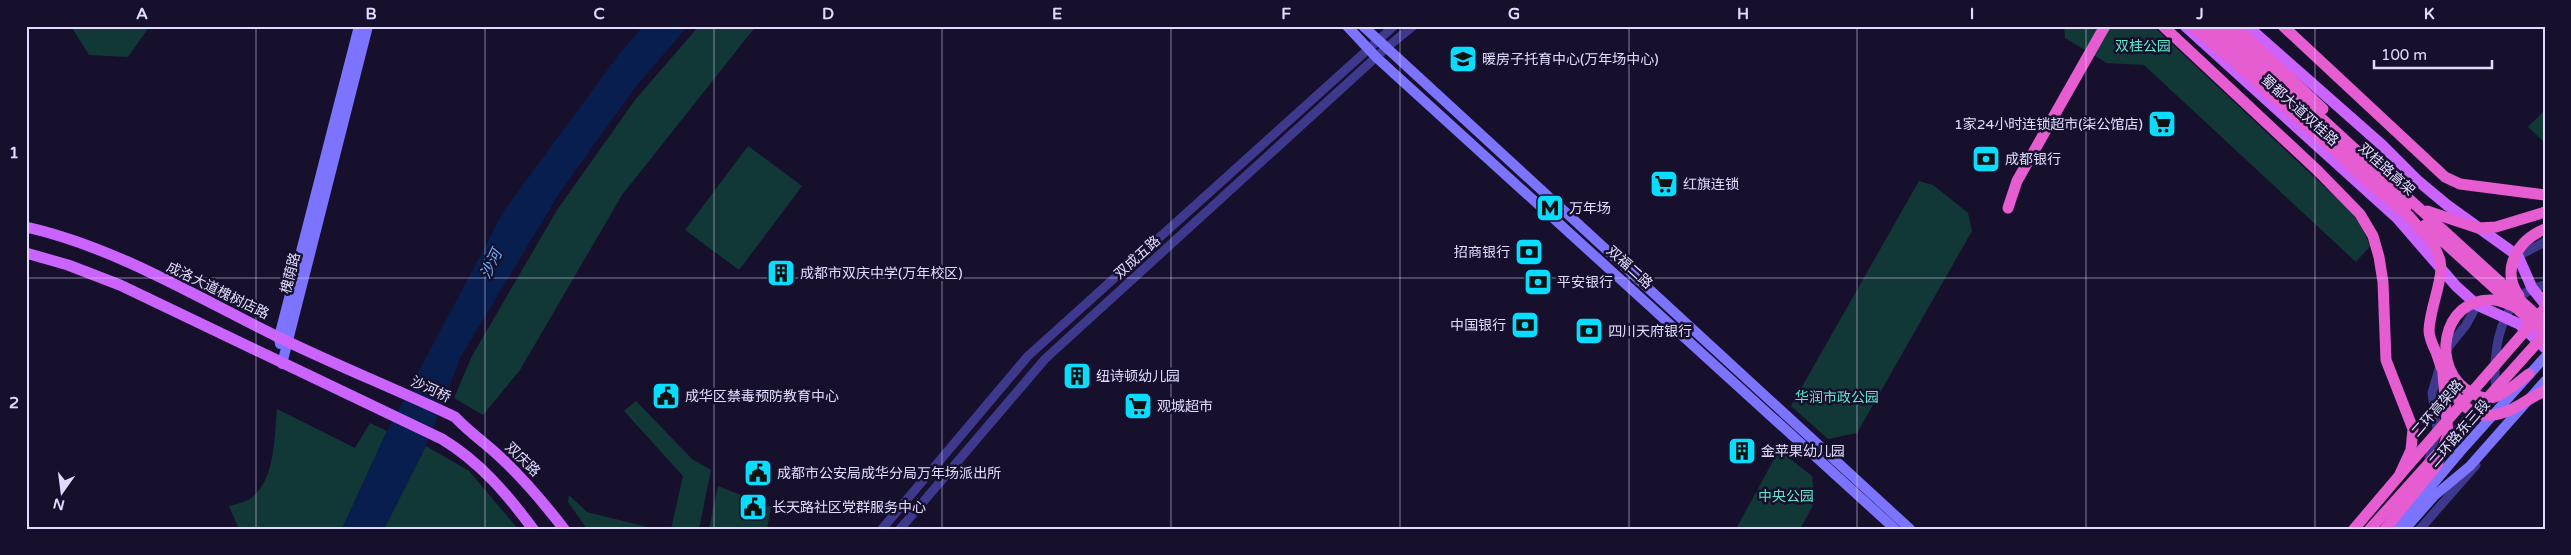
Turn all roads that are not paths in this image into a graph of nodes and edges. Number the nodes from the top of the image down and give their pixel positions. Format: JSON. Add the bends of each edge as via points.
{"nodes":[{"id":1,"x":359,"y":26,"type":"edge"},
{"id":2,"x":368,"y":26,"type":"edge"},
{"id":3,"x":1347,"y":26,"type":"edge"},
{"id":4,"x":1363,"y":26,"type":"edge"},
{"id":5,"x":1394,"y":26,"type":"edge"},
{"id":6,"x":1413,"y":26,"type":"edge"},
{"id":7,"x":2105,"y":26,"type":"edge"},
{"id":8,"x":2185,"y":26,"type":"edge"},
{"id":9,"x":2193,"y":26,"type":"edge"},
{"id":10,"x":2208,"y":26,"type":"edge"},
{"id":11,"x":2221,"y":26,"type":"edge"},
{"id":12,"x":2235,"y":26,"type":"edge"},
{"id":13,"x":2247,"y":26,"type":"edge"},
{"id":14,"x":2283,"y":26,"type":"edge"},
{"id":15,"x":2163,"y":27,"type":"edge"},
{"id":16,"x":1377,"y":40,"type":"junction"},
{"id":17,"x":1367,"y":48,"type":"junction"},
{"id":18,"x":1386,"y":48,"type":"junction"},
{"id":19,"x":1376,"y":57,"type":"junction"},
{"id":20,"x":2363,"y":178,"type":"junction"},
{"id":21,"x":2545,"y":196,"type":"edge"},
{"id":22,"x":2450,"y":207,"type":"junction"},
{"id":23,"x":2008,"y":208,"type":"dead end"},
{"id":24,"x":2545,"y":212,"type":"edge"},
{"id":25,"x":2416,"y":213,"type":"junction"},
{"id":26,"x":26,"y":227,"type":"edge"},
{"id":27,"x":2545,"y":228,"type":"edge"},
{"id":28,"x":2418,"y":240,"type":"junction"},
{"id":29,"x":2545,"y":242,"type":"edge"},
{"id":30,"x":2434,"y":245,"type":"junction"},
{"id":31,"x":26,"y":253,"type":"edge"},
{"id":32,"x":2518,"y":256,"type":"junction"},
{"id":33,"x":2545,"y":285,"type":"edge"},
{"id":34,"x":2532,"y":288,"type":"junction"},
{"id":35,"x":2477,"y":305,"type":"junction"},
{"id":36,"x":2519,"y":305,"type":"junction"},
{"id":37,"x":2545,"y":306,"type":"edge"},
{"id":38,"x":2504,"y":316,"type":"junction"},
{"id":39,"x":2545,"y":323,"type":"edge"},
{"id":40,"x":2545,"y":334,"type":"edge"},
{"id":41,"x":283,"y":339,"type":"junction"},
{"id":42,"x":2545,"y":348,"type":"edge"},
{"id":43,"x":2545,"y":357,"type":"edge"},
{"id":44,"x":282,"y":364,"type":"junction"},
{"id":45,"x":2443,"y":374,"type":"junction"},
{"id":46,"x":2529,"y":374,"type":"junction"},
{"id":47,"x":2545,"y":381,"type":"edge"},
{"id":48,"x":393,"y":387,"type":"joint"},
{"id":49,"x":2545,"y":391,"type":"edge"},
{"id":50,"x":2530,"y":397,"type":"junction"},
{"id":51,"x":455,"y":417,"type":"joint"},
{"id":52,"x":2399,"y":476,"type":"junction"},
{"id":53,"x":533,"y":529,"type":"edge"},
{"id":54,"x":564,"y":529,"type":"edge"},
{"id":55,"x":882,"y":529,"type":"edge"},
{"id":56,"x":900,"y":529,"type":"edge"},
{"id":57,"x":1894,"y":529,"type":"edge"},
{"id":58,"x":1910,"y":529,"type":"edge"},
{"id":59,"x":2354,"y":529,"type":"edge"},
{"id":60,"x":2370,"y":529,"type":"edge"},
{"id":61,"x":2377,"y":529,"type":"edge"},
{"id":62,"x":2385,"y":529,"type":"edge"},
{"id":63,"x":2395,"y":529,"type":"edge"},
{"id":64,"x":2405,"y":529,"type":"edge"},
{"id":65,"x":2420,"y":529,"type":"edge"}],
"edges":[{"from":1,"to":41,"type":"main road","name":"槐荫路"},
{"from":2,"to":41,"type":"main road","name":"槐荫路"},
{"from":3,"to":17,"type":"main road","name":"双福二路"},
{"from":4,"to":16,"type":"main road","name":"双福二路"},
{"from":5,"to":16,"type":"street","name":"双成五路"},
{"from":6,"to":18,"type":"street","name":"双成五路"},
{"from":7,"to":23,"type":"highway","via":[[2017,181]]},
{"from":8,"to":28,"type":"main road","name":"蜀都大道双桂路"},
{"from":9,"to":20,"type":"highway","bridge":true},
{"from":10,"to":25,"type":"highway","name":"双桂路高架"},
{"from":11,"to":25,"type":"highway","name":"双桂路高架"},
{"from":12,"to":25,"type":"highway","via":[[2393,176]]},
{"from":13,"to":22,"type":"main road","name":"蜀都大道双桂路"},
{"from":14,"to":21,"type":"highway","via":[[2445,177],[2460,184]]},
{"from":15,"to":52,"type":"highway","bridge":true,"via":[[2318,171],[2370,227],[2381,270],[2386,360],[2413,429],[2411,450]]},
{"from":16,"to":17,"type":"street","name":"双成五路"},
{"from":16,"to":18,"type":"main road","name":"双福二路"},
{"from":17,"to":19,"type":"main road","name":"双福二路"},
{"from":17,"to":55,"type":"street","name":"双成五路","via":[[1028,356]]},
{"from":18,"to":19,"type":"street","name":"双成五路"},
{"from":18,"to":58,"type":"main road","name":"双福二路"},
{"from":19,"to":56,"type":"street","name":"双成五路","via":[[1045,359]]},
{"from":19,"to":57,"type":"main road","name":"双福二路"},
{"from":20,"to":25,"type":"highway","bridge":true},
{"from":20,"to":30,"type":"highway","bridge":true,"via":[[2410,216]]},
{"from":22,"to":28,"type":"main road"},
{"from":22,"to":32,"type":"main road","name":"蜀都大道双桂路"},
{"from":24,"to":25,"type":"highway","bridge":true,"via":[[2496,227],[2478,228]]},
{"from":25,"to":30,"type":"highway","bridge":true},
{"from":25,"to":36,"type":"highway","name":"双桂路高架","bridge":true},
{"from":26,"to":41,"type":"main road","name":"成洛大道槐树店路","via":[[96,248]]},
{"from":27,"to":36,"type":"highway","bridge":true,"via":[[2526,240],[2512,259],[2511,274]]},
{"from":28,"to":35,"type":"main road","name":"蜀都大道双桂路","via":[[2456,286]]},
{"from":29,"to":32,"type":"street"},
{"from":30,"to":45,"type":"highway","bridge":true,"via":[[2441,270],[2429,333]]},
{"from":31,"to":44,"type":"main road","via":[[68,265],[120,286]]},
{"from":32,"to":34,"type":"main road"},
{"from":33,"to":34,"type":"street"},
{"from":34,"to":37,"type":"main road"},
{"from":34,"to":38,"type":"street"},
{"from":35,"to":38,"type":"main road","name":"蜀都大道双桂路"},
{"from":35,"to":61,"type":"street","via":[[2466,325],[2443,353],[2432,393],[2436,429],[2427,467]]},
{"from":36,"to":39,"type":"highway","name":"双桂路高架","bridge":true},
{"from":36,"to":40,"type":"highway","name":"双桂路高架","bridge":true},
{"from":36,"to":46,"type":"highway","bridge":true,"via":[[2492,300],[2472,304],[2456,315],[2445,341],[2445,360],[2450,373],[2466,390],[2489,398],[2498,396]]},
{"from":37,"to":52,"type":"highway","name":"二环高架路","bridge":true},
{"from":38,"to":42,"type":"main road","name":"蜀都大道双桂路","via":[[2519,324]]},
{"from":38,"to":65,"type":"street","via":[[2494,371],[2500,426],[2497,442]]},
{"from":40,"to":60,"type":"highway","bridge":true},
{"from":41,"to":44,"type":"main road","name":"槐荫路"},
{"from":41,"to":48,"type":"main road","name":"成洛大道槐树店路"},
{"from":43,"to":46,"type":"main road","name":"二环路东三段","bridge":true},
{"from":44,"to":53,"type":"main road","via":[[442,439],[462,452],[502,488]]},
{"from":45,"to":50,"type":"highway","bridge":true,"via":[[2461,403],[2483,414],[2512,410]]},
{"from":45,"to":62,"type":"highway","bridge":true,"via":[[2446,442],[2437,465]]},
{"from":46,"to":63,"type":"main road","name":"二环路东三段","bridge":true},
{"from":47,"to":50,"type":"main road","name":"二环路东三段","bridge":true},
{"from":48,"to":51,"type":"main road","name":"沙河桥"},
{"from":49,"to":50,"type":"highway","bridge":true},
{"from":50,"to":64,"type":"main road","name":"二环路东三段","bridge":true,"via":[[2470,466],[2434,496]]},
{"from":51,"to":54,"type":"main road","name":"双庆路","via":[[472,435],[499,455]]},
{"from":52,"to":59,"type":"highway","name":"二环高架路"}]}
